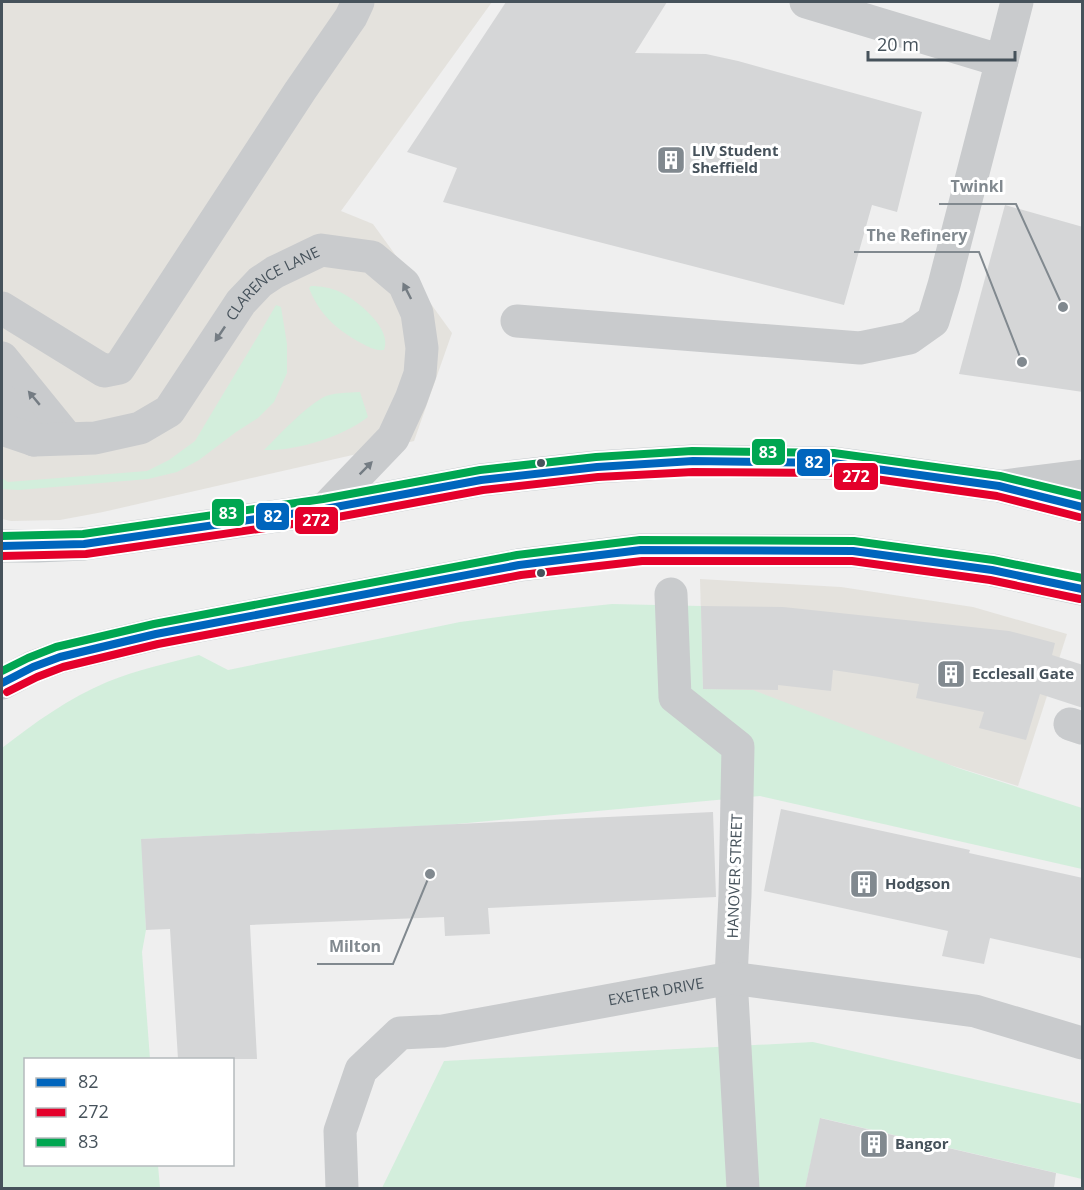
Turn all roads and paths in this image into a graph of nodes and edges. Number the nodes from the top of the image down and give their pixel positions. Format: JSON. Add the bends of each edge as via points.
{"nodes":[{"id":1,"x":358,"y":2,"type":"edge"},
{"id":2,"x":806,"y":2,"type":"edge"},
{"id":3,"x":1017,"y":2,"type":"edge"},
{"id":4,"x":1002,"y":62,"type":"junction"},
{"id":5,"x":2,"y":308,"type":"edge"},
{"id":6,"x":516,"y":321,"type":"dead end"},
{"id":7,"x":2,"y":358,"type":"edge"},
{"id":8,"x":2,"y":400,"type":"edge"},
{"id":9,"x":2,"y":429,"type":"edge"},
{"id":10,"x":67,"y":438,"type":"junction"},
{"id":11,"x":33,"y":440,"type":"junction"},
{"id":12,"x":1083,"y":476,"type":"edge"},
{"id":13,"x":999,"y":486,"type":"junction"},
{"id":14,"x":1083,"y":507,"type":"edge"},
{"id":15,"x":325,"y":509,"type":"junction"},
{"id":16,"x":2,"y":546,"type":"edge"},
{"id":17,"x":1083,"y":589,"type":"edge"},
{"id":18,"x":671,"y":594,"type":"dead end"},
{"id":19,"x":2,"y":683,"type":"edge"},
{"id":20,"x":731,"y":978,"type":"junction"},
{"id":21,"x":1083,"y":1042,"type":"edge"},
{"id":22,"x":342,"y":1188,"type":"edge"},
{"id":23,"x":743,"y":1188,"type":"edge"}],
"edges":[{"from":1,"to":5,"type":"street","via":[[119,368],[104,371]]},
{"from":2,"to":4,"type":"street"},
{"from":3,"to":4,"type":"street"},
{"from":4,"to":6,"type":"street","via":[[933,321],[909,339],[860,348]]},
{"from":10,"to":7,"type":"street","one_way":true},
{"from":8,"to":11,"type":"street"},
{"from":9,"to":11,"type":"street","name":"CLARENCE LANE"},
{"from":10,"to":11,"type":"street","name":"CLARENCE LANE"},
{"from":15,"to":10,"type":"street","name":"CLARENCE LANE","one_way":true,"via":[[393,438],[420,374],[422,348],[417,313],[404,284],[372,257],[321,250],[275,272],[241,302],[169,411],[140,428],[95,438]]},
{"from":12,"to":13,"type":"street"},
{"from":13,"to":14,"type":"main road"},
{"from":13,"to":15,"type":"main road","via":[[832,463],[693,461],[481,480]]},
{"from":15,"to":16,"type":"main road","via":[[84,544]]},
{"from":17,"to":19,"type":"main road","via":[[992,570],[853,551],[641,550],[519,565],[156,634],[60,657]]},
{"from":18,"to":20,"type":"street","name":"HANOVER STREET","via":[[675,697],[738,747]]},
{"from":20,"to":21,"type":"street","name":"EXETER DRIVE","via":[[975,1011]]},
{"from":20,"to":22,"type":"street","name":"EXETER DRIVE","via":[[443,1031],[400,1033],[360,1070],[340,1131]]},
{"from":20,"to":23,"type":"street","name":"HANOVER STREET"}]}
